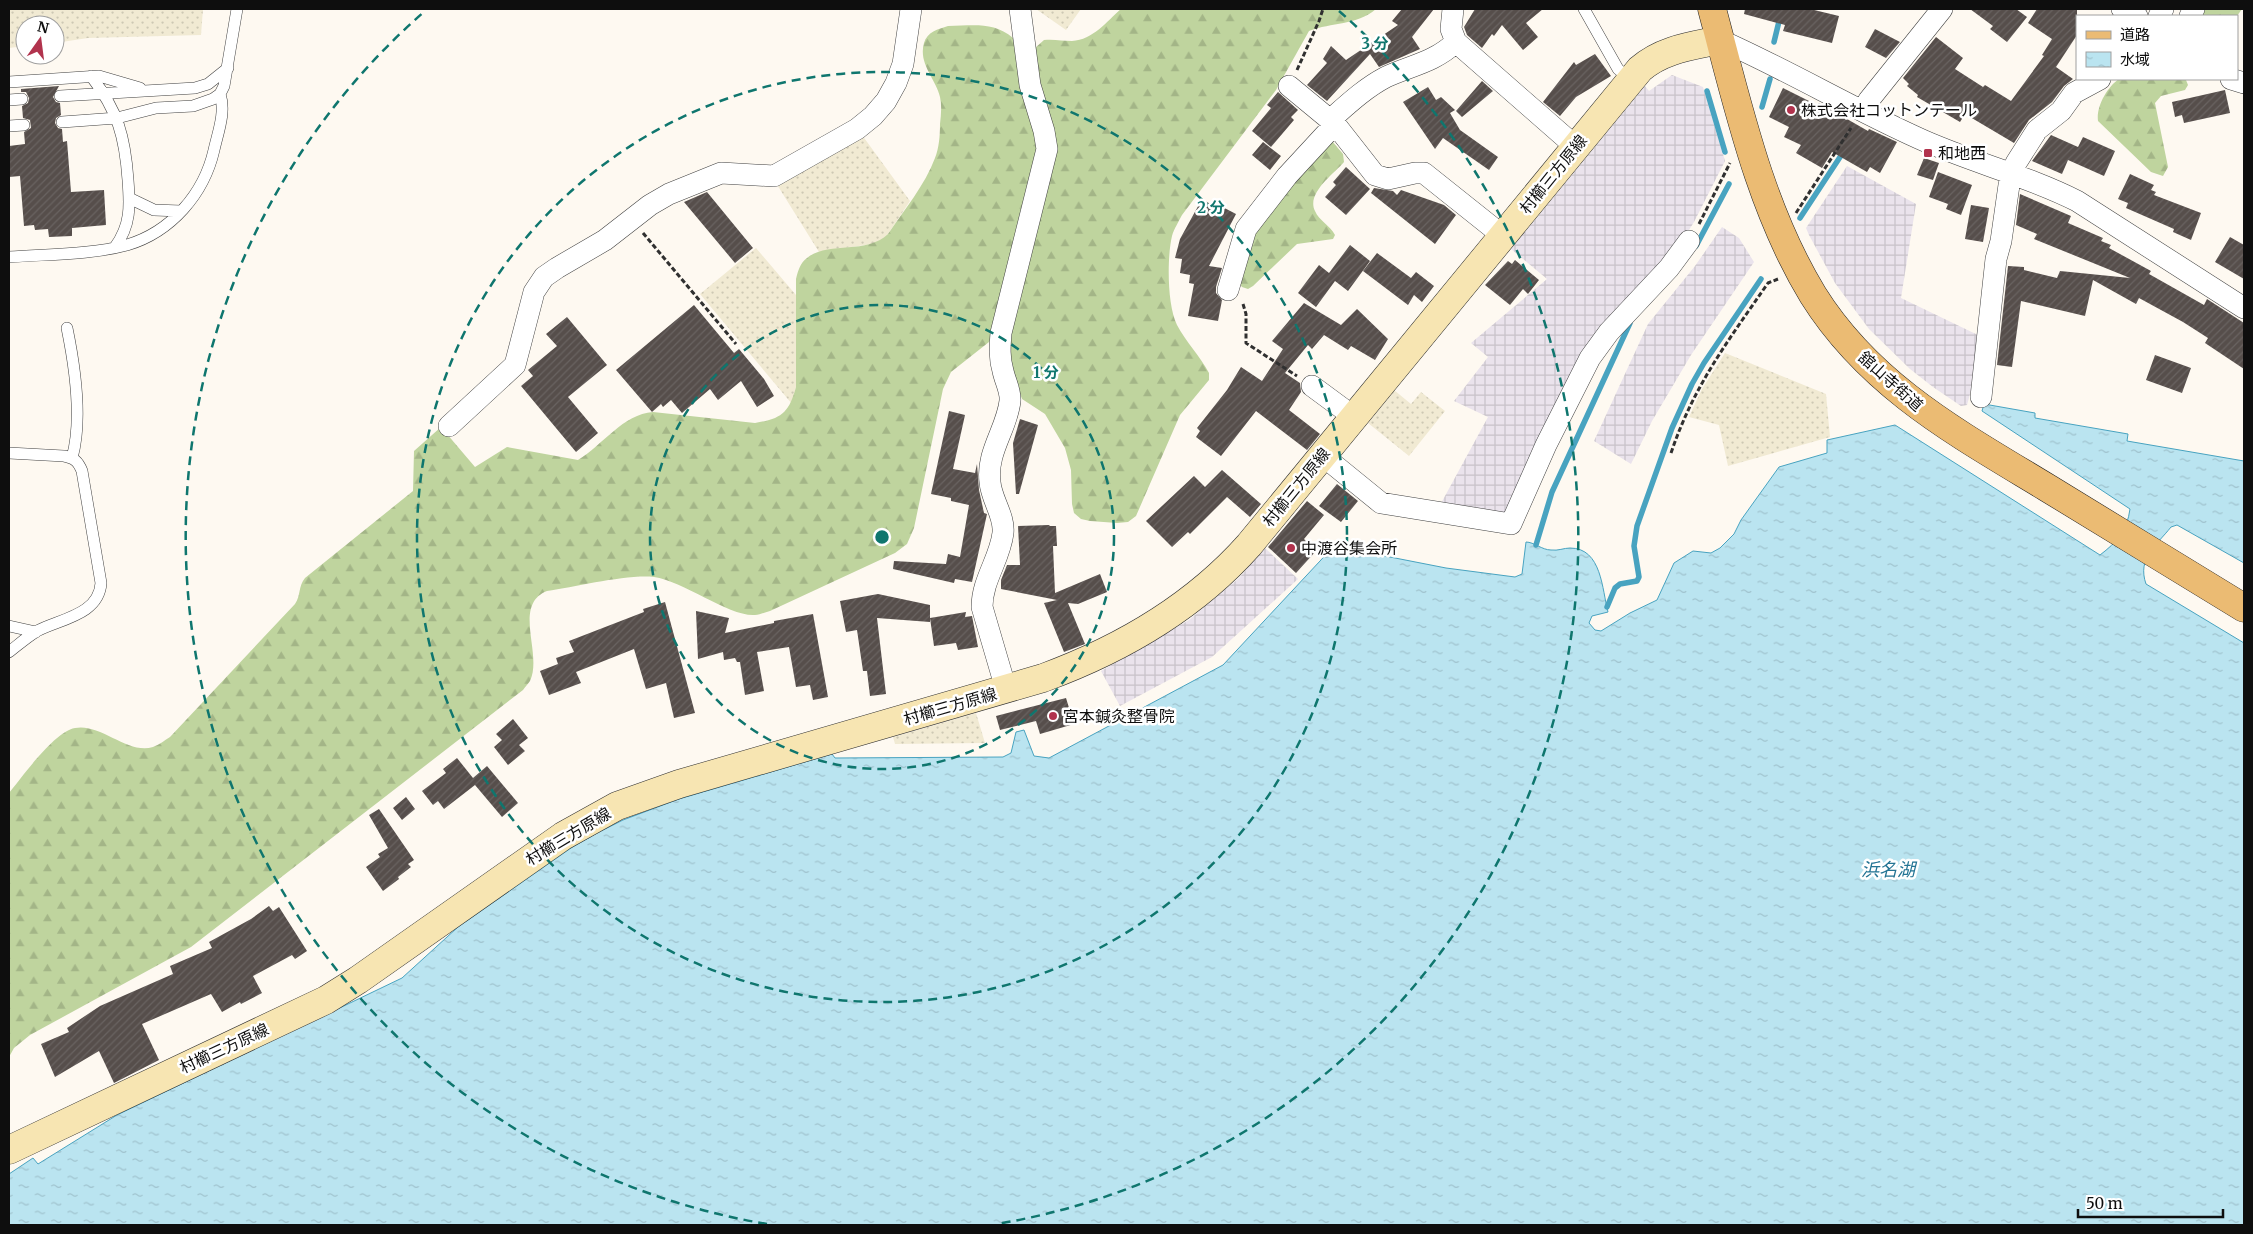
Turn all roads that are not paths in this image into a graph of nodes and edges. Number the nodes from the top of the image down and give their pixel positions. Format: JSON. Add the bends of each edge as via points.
{"nodes":[{"id":1,"x":237,"y":9,"type":"edge"},
{"id":2,"x":911,"y":9,"type":"edge"},
{"id":3,"x":1020,"y":9,"type":"edge"},
{"id":4,"x":1453,"y":9,"type":"edge"},
{"id":5,"x":1584,"y":9,"type":"edge"},
{"id":6,"x":1712,"y":9,"type":"edge"},
{"id":7,"x":1942,"y":9,"type":"edge"},
{"id":8,"x":2122,"y":9,"type":"edge"},
{"id":9,"x":2135,"y":15,"type":"edge"},
{"id":10,"x":1720,"y":40,"type":"junction"},
{"id":11,"x":1456,"y":42,"type":"junction"},
{"id":12,"x":228,"y":68,"type":"junction"},
{"id":13,"x":91,"y":76,"type":"junction"},
{"id":14,"x":1631,"y":80,"type":"junction"},
{"id":15,"x":2098,"y":80,"type":"edge"},
{"id":16,"x":9,"y":82,"type":"edge"},
{"id":17,"x":1289,"y":86,"type":"road end"},
{"id":18,"x":147,"y":90,"type":"junction"},
{"id":19,"x":104,"y":93,"type":"junction"},
{"id":20,"x":220,"y":94,"type":"junction"},
{"id":21,"x":60,"y":96,"type":"dead end"},
{"id":22,"x":22,"y":99,"type":"dead end"},
{"id":23,"x":9,"y":100,"type":"edge"},
{"id":24,"x":1862,"y":110,"type":"junction"},
{"id":25,"x":116,"y":118,"type":"junction"},
{"id":26,"x":62,"y":122,"type":"dead end"},
{"id":27,"x":1333,"y":122,"type":"junction"},
{"id":28,"x":24,"y":125,"type":"dead end"},
{"id":29,"x":9,"y":126,"type":"edge"},
{"id":30,"x":1576,"y":147,"type":"junction"},
{"id":31,"x":2012,"y":174,"type":"junction"},
{"id":32,"x":129,"y":198,"type":"junction"},
{"id":33,"x":181,"y":211,"type":"junction"},
{"id":34,"x":1503,"y":236,"type":"junction"},
{"id":35,"x":1689,"y":241,"type":"road end"},
{"id":36,"x":115,"y":247,"type":"junction"},
{"id":37,"x":9,"y":257,"type":"edge"},
{"id":38,"x":1228,"y":290,"type":"road end"},
{"id":39,"x":2244,"y":308,"type":"edge"},
{"id":40,"x":67,"y":328,"type":"dead end"},
{"id":41,"x":1312,"y":386,"type":"road end"},
{"id":42,"x":1981,"y":397,"type":"dead end"},
{"id":43,"x":1354,"y":417,"type":"junction"},
{"id":44,"x":449,"y":426,"type":"dead end"},
{"id":45,"x":9,"y":453,"type":"edge"},
{"id":46,"x":1322,"y":456,"type":"junction"},
{"id":47,"x":72,"y":458,"type":"junction"},
{"id":48,"x":2244,"y":608,"type":"edge"},
{"id":49,"x":9,"y":626,"type":"edge"},
{"id":50,"x":36,"y":632,"type":"junction"},
{"id":51,"x":9,"y":652,"type":"edge"},
{"id":52,"x":1006,"y":689,"type":"junction"},
{"id":53,"x":9,"y":1150,"type":"edge"}],
"edges":[{"from":1,"to":12,"type":"lane"},
{"from":2,"to":44,"type":"street","via":[[903,64],[896,83],[878,111],[857,129],[784,172],[774,176],[732,173],[711,176],[659,199],[605,240],[557,268],[538,284],[515,365]]},
{"from":3,"to":52,"type":"street","via":[[1030,85],[1047,149],[1001,333],[1000,359],[1011,399],[990,462],[990,482],[1003,534],[985,581],[982,607]]},
{"from":4,"to":11,"type":"street","via":[[1451,29]]},
{"from":5,"to":14,"type":"lane","via":[[1618,69]]},
{"from":6,"to":10,"type":"main road","name":"舘山寺街道"},
{"from":7,"to":24,"type":"street"},
{"from":8,"to":9,"type":"street"},
{"from":10,"to":14,"type":"main road","name":"村櫛三方原線","via":[[1658,56]]},
{"from":10,"to":24,"type":"street"},
{"from":10,"to":48,"type":"main road","name":"舘山寺街道","via":[[1765,192],[1787,245],[1831,321],[1851,345],[1894,388],[1944,424]]},
{"from":11,"to":27,"type":"street","via":[[1426,63],[1369,87]]},
{"from":11,"to":30,"type":"street"},
{"from":12,"to":18,"type":"lane","via":[[213,81],[195,88]]},
{"from":12,"to":20,"type":"lane"},
{"from":13,"to":16,"type":"lane"},
{"from":13,"to":18,"type":"lane"},
{"from":13,"to":19,"type":"lane"},
{"from":14,"to":30,"type":"main road","name":"村櫛三方原線"},
{"from":15,"to":31,"type":"street","via":[[2079,89],[2061,111],[2037,130]]},
{"from":17,"to":27,"type":"street"},
{"from":18,"to":19,"type":"lane"},
{"from":19,"to":21,"type":"lane"},
{"from":19,"to":25,"type":"lane"},
{"from":20,"to":25,"type":"lane","via":[[203,103],[156,108]]},
{"from":20,"to":33,"type":"lane","via":[[224,106],[204,181]]},
{"from":22,"to":23,"type":"lane"},
{"from":24,"to":31,"type":"street","via":[[1924,141]]},
{"from":25,"to":26,"type":"lane"},
{"from":25,"to":32,"type":"lane","via":[[126,148]]},
{"from":27,"to":34,"type":"street","via":[[1375,175],[1388,179],[1424,174]]},
{"from":27,"to":38,"type":"street","via":[[1246,229]]},
{"from":28,"to":29,"type":"lane"},
{"from":30,"to":34,"type":"main road","name":"村櫛三方原線"},
{"from":31,"to":39,"type":"street","via":[[2077,200]]},
{"from":31,"to":42,"type":"street","via":[[2002,241],[1996,259]]},
{"from":32,"to":33,"type":"lane","via":[[154,210]]},
{"from":32,"to":36,"type":"lane","via":[[128,224]]},
{"from":33,"to":36,"type":"lane","via":[[151,235]]},
{"from":34,"to":43,"type":"main road","name":"村櫛三方原線"},
{"from":35,"to":46,"type":"street","via":[[1604,338],[1586,365],[1571,409],[1546,444],[1511,524],[1381,503]]},
{"from":36,"to":37,"type":"lane"},
{"from":40,"to":47,"type":"lane","via":[[72,348],[78,424]]},
{"from":41,"to":43,"type":"street"},
{"from":43,"to":46,"type":"main road","name":"村櫛三方原線"},
{"from":45,"to":47,"type":"lane"},
{"from":46,"to":52,"type":"main road","name":"村櫛三方原線","via":[[1228,568],[1181,608],[1101,655]]},
{"from":47,"to":50,"type":"lane","via":[[82,471],[101,583],[100,594],[88,609]]},
{"from":49,"to":50,"type":"lane"},
{"from":50,"to":51,"type":"lane"},
{"from":52,"to":53,"type":"main road","name":"村櫛三方原線","via":[[679,784],[617,806],[563,836],[326,1000]]}]}
